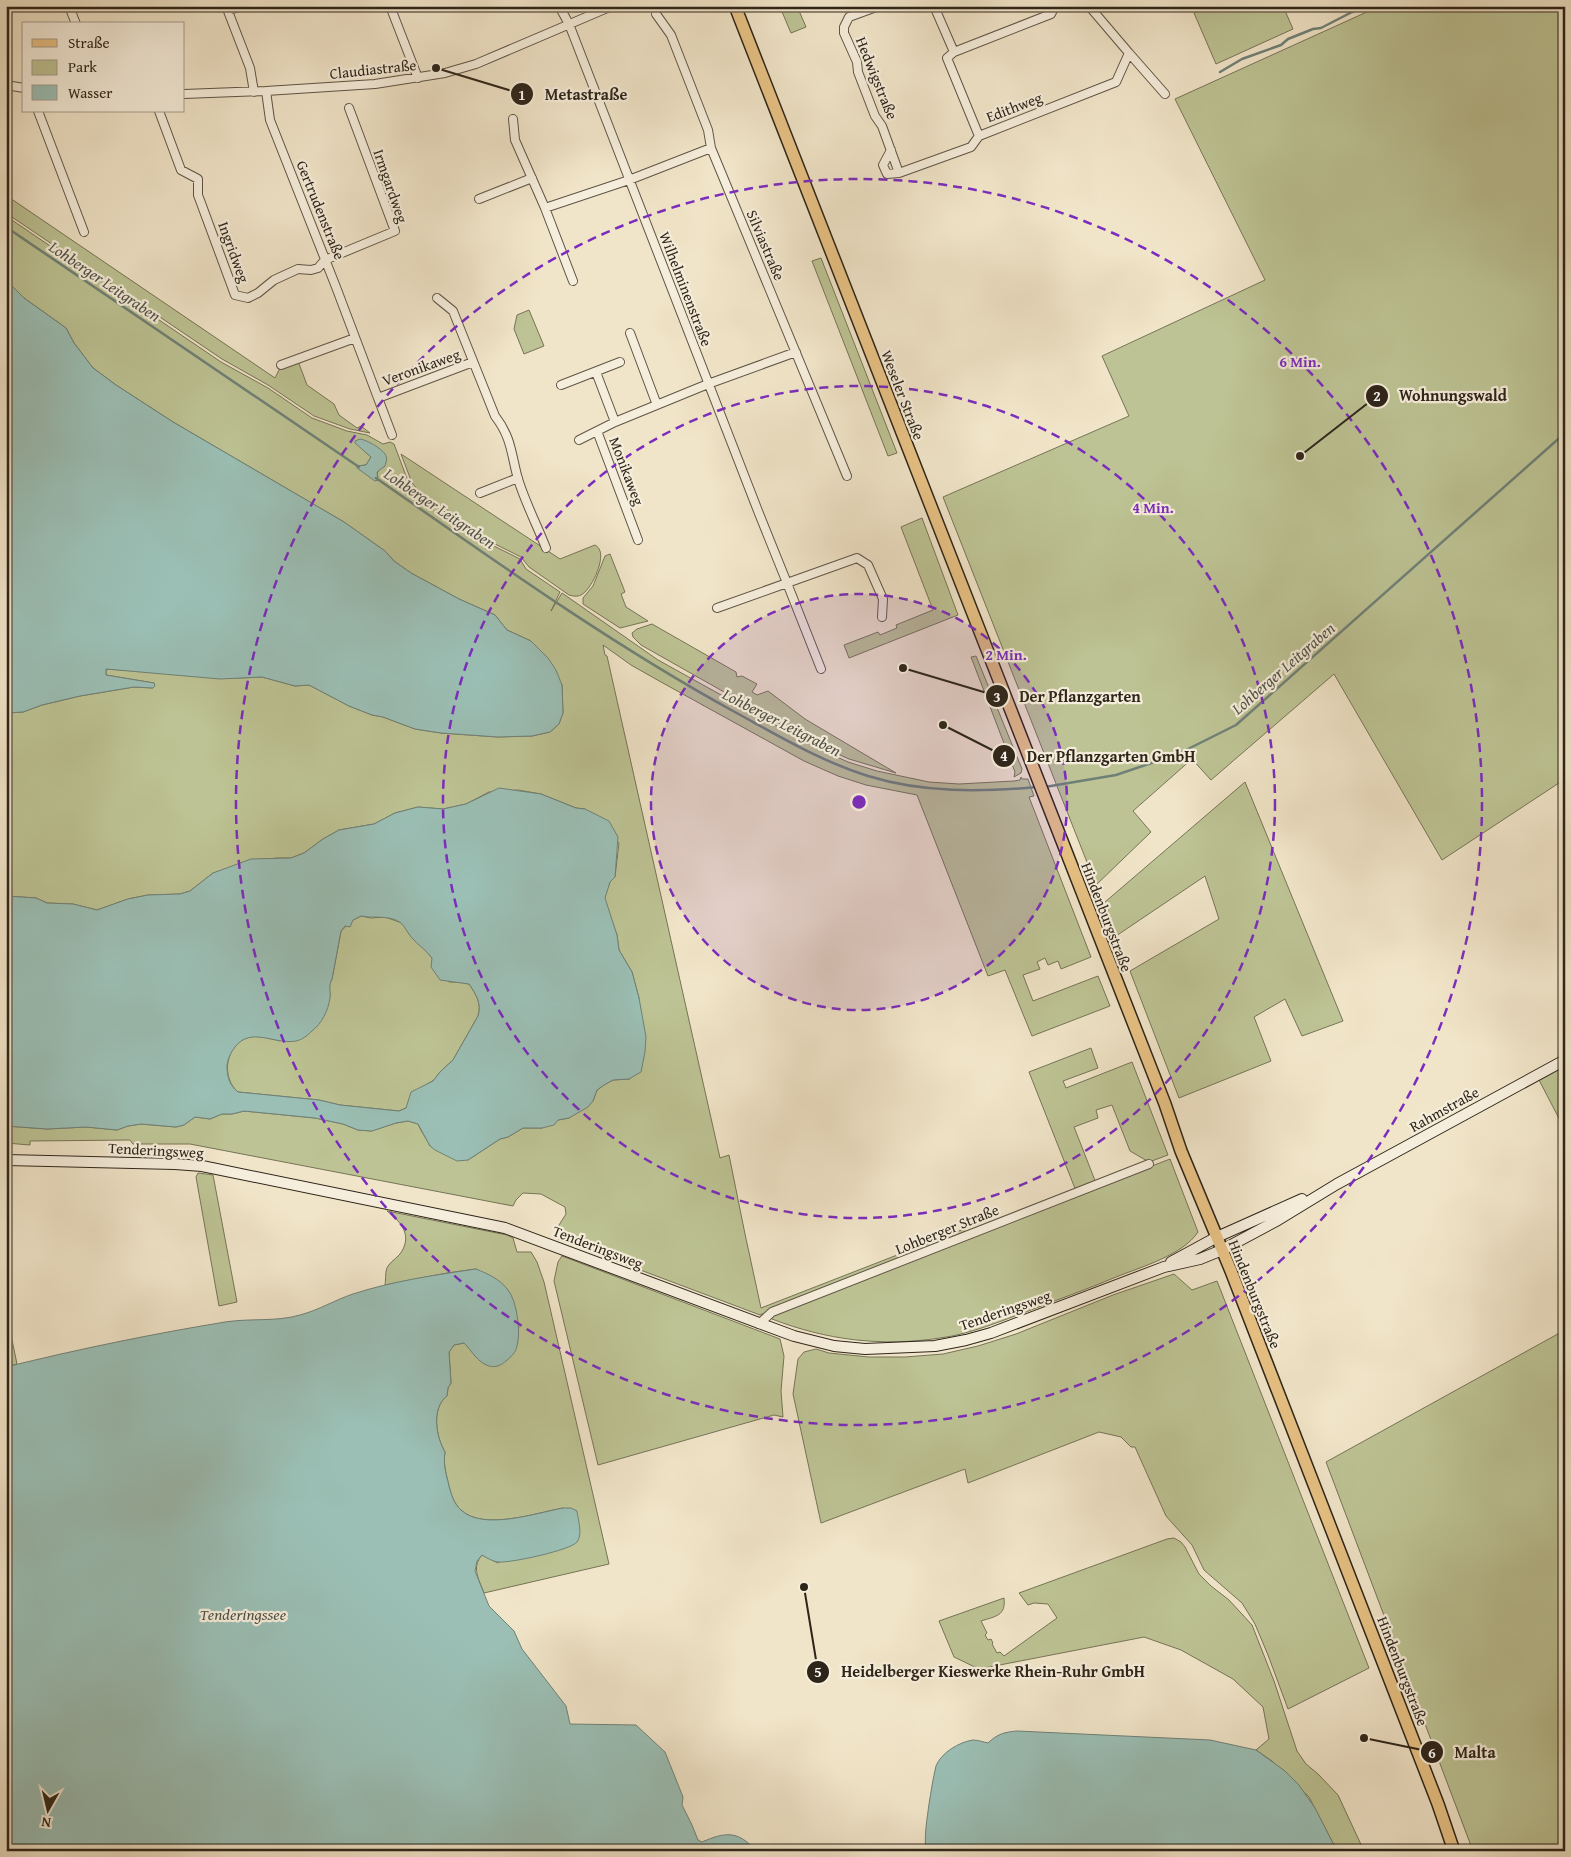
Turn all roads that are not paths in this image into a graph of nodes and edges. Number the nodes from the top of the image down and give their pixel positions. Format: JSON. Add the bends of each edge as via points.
{"nodes":[{"id":1,"x":69,"y":6,"type":"edge"},
{"id":2,"x":240,"y":6,"type":"edge"},
{"id":3,"x":390,"y":6,"type":"edge"},
{"id":4,"x":559,"y":6,"type":"edge"},
{"id":5,"x":612,"y":6,"type":"edge"},
{"id":6,"x":735,"y":6,"type":"edge"},
{"id":7,"x":879,"y":6,"type":"edge"},
{"id":8,"x":934,"y":6,"type":"edge"},
{"id":9,"x":1055,"y":6,"type":"edge"},
{"id":10,"x":1088,"y":6,"type":"edge"},
{"id":11,"x":227,"y":9,"type":"edge"},
{"id":12,"x":656,"y":14,"type":"dead end"},
{"id":13,"x":75,"y":22,"type":"edge"},
{"id":14,"x":569,"y":24,"type":"junction"},
{"id":15,"x":954,"y":52,"type":"junction"},
{"id":16,"x":1129,"y":53,"type":"junction"},
{"id":17,"x":418,"y":78,"type":"junction"},
{"id":18,"x":6,"y":85,"type":"edge"},
{"id":19,"x":22,"y":88,"type":"edge"},
{"id":20,"x":266,"y":91,"type":"junction"},
{"id":21,"x":254,"y":92,"type":"junction"},
{"id":22,"x":185,"y":94,"type":"edge"},
{"id":23,"x":1165,"y":94,"type":"dead end"},
{"id":24,"x":349,"y":108,"type":"dead end"},
{"id":25,"x":38,"y":112,"type":"edge"},
{"id":26,"x":159,"y":112,"type":"edge"},
{"id":27,"x":513,"y":119,"type":"dead end"},
{"id":28,"x":979,"y":136,"type":"junction"},
{"id":29,"x":711,"y":148,"type":"junction"},
{"id":30,"x":891,"y":150,"type":"junction"},
{"id":31,"x":899,"y":173,"type":"junction"},
{"id":32,"x":532,"y":178,"type":"junction"},
{"id":33,"x":629,"y":180,"type":"junction"},
{"id":34,"x":479,"y":199,"type":"dead end"},
{"id":35,"x":546,"y":208,"type":"junction"},
{"id":36,"x":84,"y":232,"type":"dead end"},
{"id":37,"x":326,"y":260,"type":"junction"},
{"id":38,"x":573,"y":281,"type":"dead end"},
{"id":39,"x":437,"y":298,"type":"dead end"},
{"id":40,"x":630,"y":333,"type":"dead end"},
{"id":41,"x":355,"y":338,"type":"junction"},
{"id":42,"x":796,"y":352,"type":"junction"},
{"id":43,"x":473,"y":362,"type":"junction"},
{"id":44,"x":620,"y":362,"type":"dead end"},
{"id":45,"x":281,"y":365,"type":"dead end"},
{"id":46,"x":596,"y":372,"type":"junction"},
{"id":47,"x":708,"y":384,"type":"junction"},
{"id":48,"x":561,"y":385,"type":"dead end"},
{"id":49,"x":378,"y":398,"type":"junction"},
{"id":50,"x":657,"y":405,"type":"junction"},
{"id":51,"x":615,"y":422,"type":"junction"},
{"id":52,"x":597,"y":431,"type":"junction"},
{"id":53,"x":392,"y":435,"type":"dead end"},
{"id":54,"x":579,"y":440,"type":"dead end"},
{"id":55,"x":847,"y":476,"type":"dead end"},
{"id":56,"x":518,"y":478,"type":"junction"},
{"id":57,"x":480,"y":493,"type":"dead end"},
{"id":58,"x":638,"y":540,"type":"dead end"},
{"id":59,"x":546,"y":548,"type":"dead end"},
{"id":60,"x":787,"y":583,"type":"junction"},
{"id":61,"x":717,"y":608,"type":"dead end"},
{"id":62,"x":882,"y":617,"type":"dead end"},
{"id":63,"x":821,"y":669,"type":"dead end"},
{"id":64,"x":1043,"y":795,"type":"joint"},
{"id":65,"x":1565,"y":1060,"type":"edge"},
{"id":66,"x":6,"y":1160,"type":"edge"},
{"id":67,"x":1148,"y":1164,"type":"dead end"},
{"id":68,"x":1338,"y":1184,"type":"junction"},
{"id":69,"x":1216,"y":1237,"type":"junction"},
{"id":70,"x":1222,"y":1250,"type":"junction"},
{"id":71,"x":1164,"y":1267,"type":"junction"},
{"id":72,"x":759,"y":1324,"type":"junction"},
{"id":73,"x":1438,"y":1804,"type":"junction"},
{"id":74,"x":1454,"y":1851,"type":"edge"},
{"id":75,"x":1459,"y":1851,"type":"edge"}],
"edges":[{"from":1,"to":13,"type":"street"},
{"from":2,"to":11,"type":"street"},
{"from":3,"to":17,"type":"street"},
{"from":4,"to":14,"type":"street","name":"Wilhelminenstraße"},
{"from":5,"to":14,"type":"street","name":"Claudiastraße"},
{"from":6,"to":64,"type":"main road","name":"Weseler Straße"},
{"from":7,"to":30,"type":"street","name":"Hedwigstraße","via":[[849,18],[844,34]]},
{"from":8,"to":15,"type":"street","name":"Edithweg"},
{"from":9,"to":15,"type":"street","via":[[1051,14]]},
{"from":10,"to":16,"type":"street"},
{"from":11,"to":21,"type":"street","via":[[250,68]]},
{"from":12,"to":29,"type":"street","name":"Silviastraße","via":[[671,35],[708,130]]},
{"from":14,"to":17,"type":"street","name":"Claudiastraße","via":[[476,64]]},
{"from":14,"to":33,"type":"street","name":"Wilhelminenstraße"},
{"from":15,"to":28,"type":"street","name":"Edithweg","via":[[947,58]]},
{"from":16,"to":23,"type":"street"},
{"from":16,"to":28,"type":"street","name":"Edithweg","via":[[1116,82]]},
{"from":17,"to":20,"type":"street","name":"Claudiastraße"},
{"from":18,"to":19,"type":"street"},
{"from":20,"to":21,"type":"street","name":"Claudiastraße"},
{"from":20,"to":37,"type":"street","name":"Gertrudenstraße","via":[[270,120]]},
{"from":21,"to":22,"type":"street","name":"Claudiastraße"},
{"from":24,"to":37,"type":"street","name":"Irmgardweg","via":[[395,231]]},
{"from":25,"to":36,"type":"street"},
{"from":26,"to":37,"type":"street","name":"Ingridweg","via":[[182,170],[198,179],[198,195],[235,294],[248,298],[274,280],[298,269],[318,268]]},
{"from":27,"to":32,"type":"street","via":[[515,140]]},
{"from":28,"to":31,"type":"street","via":[[972,147]]},
{"from":29,"to":33,"type":"street"},
{"from":29,"to":42,"type":"street","name":"Silviastraße"},
{"from":30,"to":31,"type":"street","name":"Hedwigstraße"},
{"from":30,"to":31,"type":"street","via":[[883,164],[884,170],[887,174]]},
{"from":32,"to":34,"type":"street"},
{"from":32,"to":35,"type":"street"},
{"from":33,"to":35,"type":"street"},
{"from":33,"to":47,"type":"street","name":"Wilhelminenstraße"},
{"from":35,"to":38,"type":"street"},
{"from":37,"to":41,"type":"street","name":"Gertrudenstraße"},
{"from":39,"to":43,"type":"street","name":"Veronikaweg","via":[[453,311]]},
{"from":40,"to":50,"type":"street"},
{"from":41,"to":45,"type":"street"},
{"from":41,"to":49,"type":"street","name":"Gertrudenstraße"},
{"from":42,"to":47,"type":"street"},
{"from":42,"to":55,"type":"street","name":"Silviastraße"},
{"from":43,"to":49,"type":"street","name":"Veronikaweg"},
{"from":43,"to":56,"type":"street","name":"Veronikaweg","via":[[495,416],[504,428]]},
{"from":44,"to":46,"type":"street"},
{"from":46,"to":48,"type":"street"},
{"from":46,"to":51,"type":"street","name":"Monikaweg"},
{"from":47,"to":50,"type":"street","name":"Monikaweg"},
{"from":47,"to":60,"type":"street","name":"Wilhelminenstraße"},
{"from":49,"to":53,"type":"street","name":"Gertrudenstraße"},
{"from":50,"to":51,"type":"street","name":"Monikaweg"},
{"from":51,"to":52,"type":"street","name":"Monikaweg"},
{"from":52,"to":54,"type":"street"},
{"from":52,"to":58,"type":"street","name":"Monikaweg"},
{"from":56,"to":57,"type":"street"},
{"from":56,"to":59,"type":"street","name":"Veronikaweg"},
{"from":60,"to":61,"type":"street"},
{"from":60,"to":62,"type":"street","via":[[857,558],[868,565],[883,599]]},
{"from":60,"to":63,"type":"street","name":"Wilhelminenstraße"},
{"from":64,"to":69,"type":"main road","name":"Hindenburgstraße"},
{"from":65,"to":68,"type":"street","name":"Rahmstraße"},
{"from":66,"to":72,"type":"street","name":"Tenderingsweg","via":[[202,1166],[505,1228]]},
{"from":67,"to":72,"type":"street","name":"Lohberger Straße","via":[[772,1312]]},
{"from":68,"to":69,"type":"street","name":"Rahmstraße"},
{"from":68,"to":70,"type":"street","name":"Rahmstraße"},
{"from":69,"to":70,"type":"main road","name":"Hindenburgstraße"},
{"from":69,"to":71,"type":"street","name":"Tenderingsweg"},
{"from":70,"to":71,"type":"street","name":"Tenderingsweg"},
{"from":70,"to":73,"type":"main road","name":"Hindenburgstraße"},
{"from":71,"to":72,"type":"street","name":"Tenderingsweg","via":[[991,1334],[935,1346],[865,1349],[834,1346]]},
{"from":73,"to":74,"type":"main road","name":"Hindenburgstraße"},
{"from":73,"to":75,"type":"main road","name":"Hindenburgstraße"}]}
